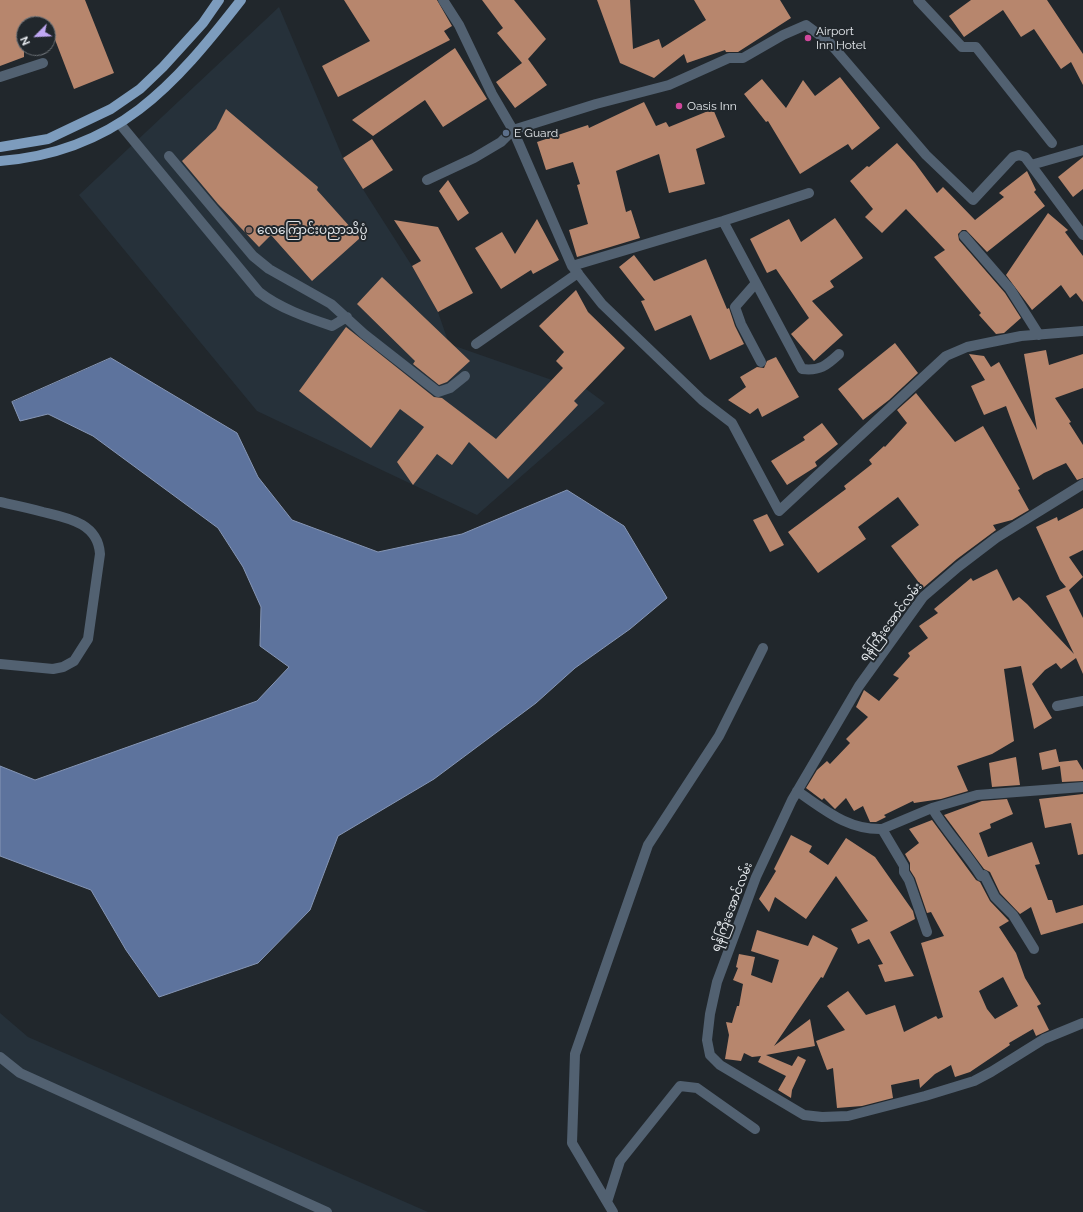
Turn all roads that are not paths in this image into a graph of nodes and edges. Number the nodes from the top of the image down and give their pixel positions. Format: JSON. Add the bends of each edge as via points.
{"nodes":[{"id":1,"x":219,"y":0,"type":"edge"},
{"id":2,"x":241,"y":0,"type":"edge"},
{"id":3,"x":443,"y":0,"type":"edge"},
{"id":4,"x":918,"y":0,"type":"edge"},
{"id":5,"x":43,"y":64,"type":"dead end"},
{"id":6,"x":0,"y":77,"type":"edge"},
{"id":7,"x":120,"y":124,"type":"junction"},
{"id":8,"x":513,"y":130,"type":"junction"},
{"id":9,"x":1052,"y":143,"type":"dead end"},
{"id":10,"x":0,"y":147,"type":"edge"},
{"id":11,"x":1083,"y":150,"type":"edge"},
{"id":12,"x":169,"y":156,"type":"dead end"},
{"id":13,"x":0,"y":162,"type":"edge"},
{"id":14,"x":1031,"y":165,"type":"junction"},
{"id":15,"x":428,"y":180,"type":"dead end"},
{"id":16,"x":195,"y":186,"type":"junction"},
{"id":17,"x":809,"y":193,"type":"dead end"},
{"id":18,"x":184,"y":199,"type":"junction"},
{"id":19,"x":723,"y":221,"type":"junction"},
{"id":20,"x":232,"y":232,"type":"junction"},
{"id":21,"x":1083,"y":235,"type":"edge"},
{"id":22,"x":964,"y":236,"type":"dead end"},
{"id":23,"x":220,"y":244,"type":"junction"},
{"id":24,"x":575,"y":270,"type":"junction"},
{"id":25,"x":756,"y":283,"type":"junction"},
{"id":26,"x":347,"y":317,"type":"junction"},
{"id":27,"x":1083,"y":331,"type":"edge"},
{"id":28,"x":1039,"y":335,"type":"junction"},
{"id":29,"x":476,"y":344,"type":"dead end"},
{"id":30,"x":839,"y":354,"type":"dead end"},
{"id":31,"x":761,"y":362,"type":"dead end"},
{"id":32,"x":465,"y":376,"type":"dead end"},
{"id":33,"x":1083,"y":484,"type":"edge"},
{"id":34,"x":0,"y":502,"type":"edge"},
{"id":35,"x":763,"y":648,"type":"dead end"},
{"id":36,"x":0,"y":664,"type":"edge"},
{"id":37,"x":1083,"y":701,"type":"edge"},
{"id":38,"x":1056,"y":706,"type":"dead end"},
{"id":39,"x":1083,"y":787,"type":"edge"},
{"id":40,"x":797,"y":791,"type":"junction"},
{"id":41,"x":932,"y":808,"type":"junction"},
{"id":42,"x":882,"y":829,"type":"junction"},
{"id":43,"x":927,"y":932,"type":"dead end"},
{"id":44,"x":1034,"y":949,"type":"dead end"},
{"id":45,"x":1083,"y":1023,"type":"edge"},
{"id":46,"x":0,"y":1057,"type":"edge"},
{"id":47,"x":755,"y":1129,"type":"dead end"},
{"id":48,"x":607,"y":1202,"type":"junction"},
{"id":49,"x":327,"y":1212,"type":"edge"},
{"id":50,"x":613,"y":1212,"type":"edge"}],
"edges":[{"from":1,"to":10,"type":"main road","via":[[203,23],[163,67],[140,89],[111,110],[48,139]]},
{"from":2,"to":7,"type":"main road","via":[[176,79]]},
{"from":3,"to":8,"type":"street","via":[[459,25],[492,94]]},
{"from":4,"to":9,"type":"street","via":[[962,47],[976,47]]},
{"from":5,"to":6,"type":"street"},
{"from":7,"to":13,"type":"main road","via":[[93,138],[48,154]]},
{"from":7,"to":18,"type":"street"},
{"from":8,"to":14,"type":"street","via":[[669,85],[729,58],[743,58],[806,25],[829,42],[926,155],[973,200],[1013,157],[1025,157]]},
{"from":8,"to":15,"type":"street","via":[[501,142],[474,158]]},
{"from":8,"to":24,"type":"street"},
{"from":11,"to":14,"type":"street"},
{"from":12,"to":16,"type":"street"},
{"from":14,"to":21,"type":"street"},
{"from":16,"to":18,"type":"street"},
{"from":16,"to":20,"type":"street"},
{"from":17,"to":19,"type":"street"},
{"from":18,"to":23,"type":"street"},
{"from":19,"to":24,"type":"street"},
{"from":19,"to":25,"type":"street"},
{"from":20,"to":23,"type":"street"},
{"from":20,"to":26,"type":"street","via":[[253,256],[269,268],[331,304]]},
{"from":22,"to":28,"type":"street","via":[[1010,289]]},
{"from":23,"to":26,"type":"street","via":[[259,292],[267,298],[332,326]]},
{"from":24,"to":28,"type":"street","via":[[602,304],[702,400],[732,423],[779,511],[946,356],[967,347]]},
{"from":24,"to":29,"type":"street"},
{"from":25,"to":30,"type":"street","via":[[802,369],[810,370],[825,366]]},
{"from":25,"to":31,"type":"street","via":[[735,307]]},
{"from":26,"to":32,"type":"street","via":[[364,334],[438,392],[450,388]]},
{"from":27,"to":28,"type":"street"},
{"from":33,"to":40,"type":"street","name":"ရန်ကြီးအောင်လမ်း","via":[[996,538],[958,566],[923,597],[859,686]]},
{"from":34,"to":36,"type":"street","via":[[75,520],[94,535],[100,554],[88,639],[74,661],[63,668],[52,669]]},
{"from":35,"to":48,"type":"street","via":[[719,736],[648,845],[575,1054],[572,1144]]},
{"from":37,"to":38,"type":"street"},
{"from":39,"to":41,"type":"street","via":[[977,795]]},
{"from":40,"to":42,"type":"street","via":[[839,820]]},
{"from":40,"to":45,"type":"street","name":"ရန်ကြီးအောင်လမ်း","via":[[756,877],[717,982],[707,1040],[710,1055],[720,1065],[804,1115],[848,1116],[974,1081],[1044,1039]]},
{"from":41,"to":42,"type":"street"},
{"from":41,"to":44,"type":"street","via":[[943,827],[968,855],[981,876],[984,875],[995,897],[1013,915]]},
{"from":42,"to":43,"type":"street","via":[[904,866]]},
{"from":46,"to":49,"type":"street","via":[[20,1073]]},
{"from":47,"to":48,"type":"street","via":[[697,1088],[680,1086],[620,1161]]},
{"from":48,"to":50,"type":"street"}]}
